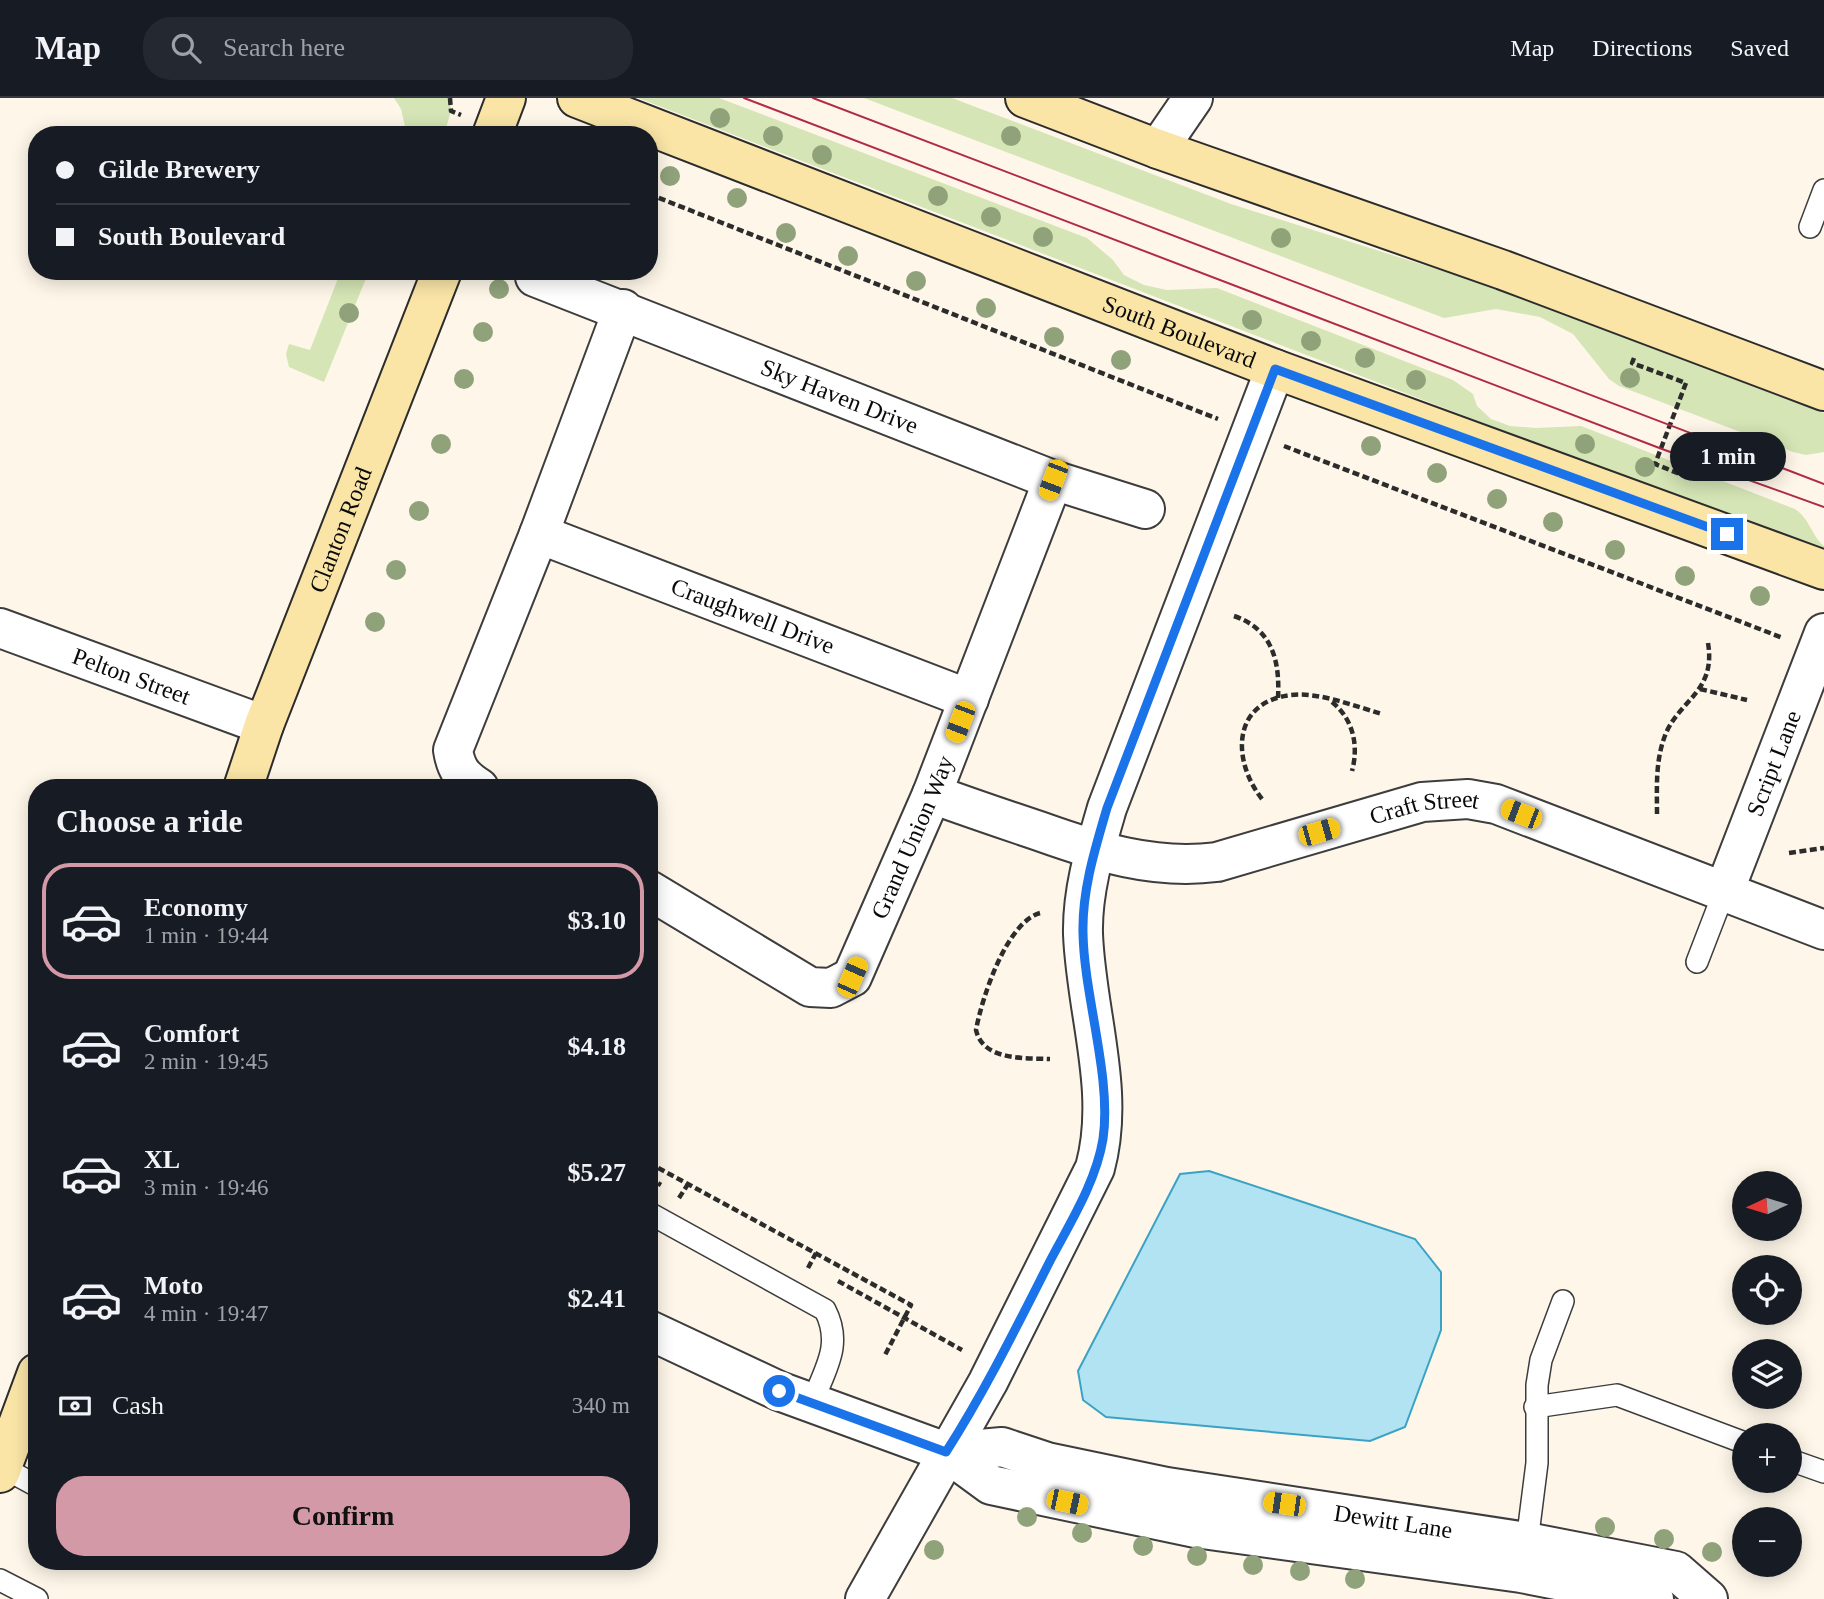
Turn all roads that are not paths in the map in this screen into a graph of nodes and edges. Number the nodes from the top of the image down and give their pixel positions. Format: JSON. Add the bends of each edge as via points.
{"nodes":[{"id":1,"x":506,"y":98,"type":"edge"},
{"id":2,"x":577,"y":98,"type":"edge"},
{"id":3,"x":1025,"y":98,"type":"edge"},
{"id":4,"x":1193,"y":98,"type":"edge"},
{"id":5,"x":495,"y":126,"type":"edge"},
{"id":6,"x":649,"y":126,"type":"edge"},
{"id":7,"x":658,"y":129,"type":"edge"},
{"id":8,"x":1158,"y":149,"type":"junction"},
{"id":9,"x":1824,"y":190,"type":"edge"},
{"id":10,"x":1810,"y":227,"type":"dead end"},
{"id":11,"x":438,"y":280,"type":"edge"},
{"id":12,"x":543,"y":280,"type":"edge"},
{"id":13,"x":623,"y":309,"type":"junction"},
{"id":14,"x":1275,"y":369,"type":"junction"},
{"id":15,"x":1824,"y":391,"type":"edge"},
{"id":16,"x":1053,"y":480,"type":"junction"},
{"id":17,"x":1145,"y":509,"type":"dead end"},
{"id":18,"x":539,"y":534,"type":"junction"},
{"id":19,"x":1824,"y":569,"type":"edge"},
{"id":20,"x":0,"y":628,"type":"edge"},
{"id":21,"x":1824,"y":633,"type":"edge"},
{"id":22,"x":969,"y":699,"type":"junction"},
{"id":23,"x":264,"y":725,"type":"junction"},
{"id":24,"x":246,"y":779,"type":"edge"},
{"id":25,"x":465,"y":779,"type":"edge"},
{"id":26,"x":932,"y":794,"type":"junction"},
{"id":27,"x":1094,"y":851,"type":"junction"},
{"id":28,"x":1724,"y":892,"type":"junction"},
{"id":29,"x":658,"y":895,"type":"edge"},
{"id":30,"x":1824,"y":930,"type":"edge"},
{"id":31,"x":1697,"y":962,"type":"dead end"},
{"id":32,"x":658,"y":1218,"type":"edge"},
{"id":33,"x":1563,"y":1301,"type":"dead end"},
{"id":34,"x":658,"y":1334,"type":"edge"},
{"id":35,"x":28,"y":1397,"type":"edge"},
{"id":36,"x":812,"y":1404,"type":"junction"},
{"id":37,"x":1535,"y":1407,"type":"junction"},
{"id":38,"x":1732,"y":1438,"type":"edge"},
{"id":39,"x":946,"y":1452,"type":"junction"},
{"id":40,"x":1802,"y":1464,"type":"edge"},
{"id":41,"x":1,"y":1470,"type":"edge"},
{"id":42,"x":1824,"y":1472,"type":"edge"},
{"id":43,"x":28,"y":1482,"type":"edge"},
{"id":44,"x":1527,"y":1542,"type":"junction"},
{"id":45,"x":0,"y":1580,"type":"edge"},
{"id":46,"x":37,"y":1599,"type":"edge"},
{"id":47,"x":865,"y":1599,"type":"edge"},
{"id":48,"x":1654,"y":1599,"type":"edge"},
{"id":49,"x":1702,"y":1599,"type":"edge"},
{"id":50,"x":1709,"y":1599,"type":"edge"}],
"edges":[{"from":1,"to":5,"type":"main road"},
{"from":2,"to":6,"type":"main road","name":"South Boulevard"},
{"from":3,"to":8,"type":"main road"},
{"from":4,"to":8,"type":"street"},
{"from":7,"to":14,"type":"main road","name":"South Boulevard"},
{"from":8,"to":15,"type":"main road"},
{"from":9,"to":10,"type":"lane"},
{"from":11,"to":23,"type":"main road","name":"Clanton Road"},
{"from":12,"to":13,"type":"street","name":"Sky Haven Drive"},
{"from":13,"to":16,"type":"street","name":"Sky Haven Drive"},
{"from":13,"to":18,"type":"street"},
{"from":14,"to":19,"type":"main road","name":"South Boulevard"},
{"from":14,"to":27,"type":"street"},
{"from":16,"to":17,"type":"street","name":"Sky Haven Drive"},
{"from":16,"to":22,"type":"street","name":"Grand Union Way"},
{"from":18,"to":22,"type":"street","name":"Craughwell Drive"},
{"from":18,"to":25,"type":"street","via":[[453,750],[456,767]]},
{"from":20,"to":23,"type":"street","name":"Pelton Street"},
{"from":21,"to":28,"type":"street","name":"Script Lane"},
{"from":22,"to":26,"type":"street","name":"Grand Union Way"},
{"from":23,"to":24,"type":"main road","name":"Clanton Road"},
{"from":26,"to":27,"type":"street","name":"Craft Street"},
{"from":26,"to":29,"type":"street","name":"Grand Union Way","via":[[852,977],[831,988],[810,987]]},
{"from":27,"to":28,"type":"street","name":"Craft Street","via":[[1140,862],[1186,866],[1217,862],[1422,802],[1468,799],[1496,804]]},
{"from":27,"to":39,"type":"street","via":[[1083,934],[1103,1139],[1083,1197],[988,1382]]},
{"from":28,"to":30,"type":"street","name":"Craft Street"},
{"from":28,"to":31,"type":"lane"},
{"from":32,"to":36,"type":"lane","via":[[825,1310],[834,1327],[834,1345]]},
{"from":33,"to":37,"type":"lane","via":[[1541,1360]]},
{"from":34,"to":36,"type":"street","name":"Dewitt Lane"},
{"from":35,"to":41,"type":"main road"},
{"from":36,"to":39,"type":"street","name":"Dewitt Lane"},
{"from":37,"to":38,"type":"lane","via":[[1617,1395]]},
{"from":37,"to":44,"type":"lane","via":[[1537,1463]]},
{"from":39,"to":44,"type":"street","name":"Dewitt Lane","via":[[1002,1447],[1047,1462],[1167,1487]]},
{"from":39,"to":47,"type":"street"},
{"from":39,"to":48,"type":"street","name":"Dewitt Lane","via":[[991,1485],[1092,1507],[1195,1528],[1521,1573]]},
{"from":40,"to":42,"type":"lane"},
{"from":41,"to":43,"type":"lane"},
{"from":44,"to":50,"type":"street","name":"Dewitt Lane","via":[[1676,1572]]},
{"from":45,"to":46,"type":"lane"},
{"from":49,"to":50,"type":"street","name":"Dewitt Lane"}]}
